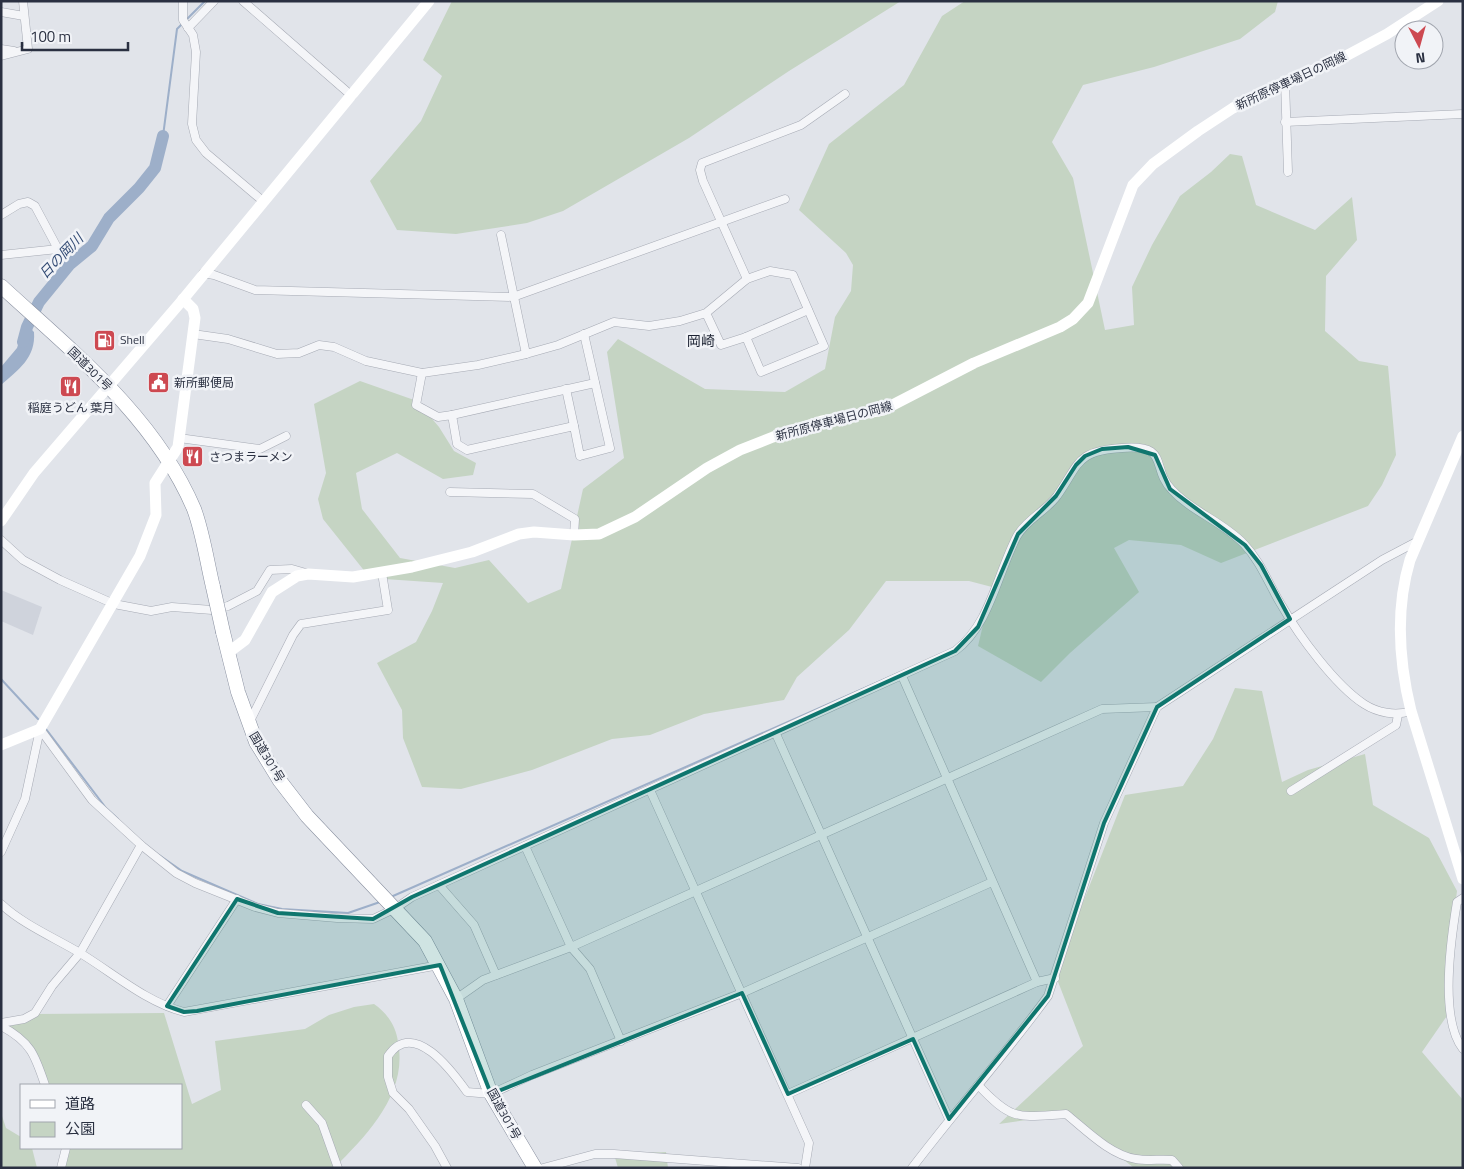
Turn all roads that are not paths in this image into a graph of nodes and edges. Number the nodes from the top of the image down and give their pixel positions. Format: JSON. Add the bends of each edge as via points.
{"nodes":[{"id":1,"x":23,"y":1,"type":"edge"},
{"id":2,"x":183,"y":1,"type":"edge"},
{"id":3,"x":214,"y":1,"type":"edge"},
{"id":4,"x":243,"y":1,"type":"edge"},
{"id":5,"x":429,"y":1,"type":"edge"},
{"id":6,"x":1438,"y":1,"type":"edge"},
{"id":7,"x":1,"y":12,"type":"edge"},
{"id":8,"x":24,"y":16,"type":"junction"},
{"id":9,"x":186,"y":25,"type":"junction"},
{"id":10,"x":1,"y":49,"type":"edge"},
{"id":11,"x":16,"y":52,"type":"junction"},
{"id":12,"x":1,"y":56,"type":"edge"},
{"id":13,"x":1284,"y":82,"type":"junction"},
{"id":14,"x":845,"y":94,"type":"dead end"},
{"id":15,"x":352,"y":96,"type":"junction"},
{"id":16,"x":1463,"y":114,"type":"edge"},
{"id":17,"x":1285,"y":122,"type":"junction"},
{"id":18,"x":1288,"y":172,"type":"dead end"},
{"id":19,"x":785,"y":199,"type":"dead end"},
{"id":20,"x":264,"y":202,"type":"junction"},
{"id":21,"x":1,"y":215,"type":"edge"},
{"id":22,"x":722,"y":222,"type":"junction"},
{"id":23,"x":501,"y":235,"type":"dead end"},
{"id":24,"x":1,"y":255,"type":"edge"},
{"id":25,"x":203,"y":273,"type":"junction"},
{"id":26,"x":747,"y":279,"type":"junction"},
{"id":27,"x":1,"y":286,"type":"edge"},
{"id":28,"x":513,"y":297,"type":"junction"},
{"id":29,"x":183,"y":299,"type":"junction"},
{"id":30,"x":808,"y":310,"type":"junction"},
{"id":31,"x":706,"y":313,"type":"junction"},
{"id":32,"x":193,"y":334,"type":"junction"},
{"id":33,"x":584,"y":334,"type":"junction"},
{"id":34,"x":746,"y":337,"type":"junction"},
{"id":35,"x":526,"y":354,"type":"junction"},
{"id":36,"x":422,"y":373,"type":"junction"},
{"id":37,"x":595,"y":383,"type":"junction"},
{"id":38,"x":108,"y":385,"type":"junction"},
{"id":39,"x":566,"y":389,"type":"junction"},
{"id":40,"x":452,"y":415,"type":"junction"},
{"id":41,"x":574,"y":426,"type":"junction"},
{"id":42,"x":286,"y":436,"type":"dead end"},
{"id":43,"x":1463,"y":436,"type":"edge"},
{"id":44,"x":179,"y":438,"type":"junction"},
{"id":45,"x":170,"y":462,"type":"junction"},
{"id":46,"x":450,"y":492,"type":"dead end"},
{"id":47,"x":1,"y":521,"type":"edge"},
{"id":48,"x":574,"y":535,"type":"junction"},
{"id":49,"x":1,"y":540,"type":"edge"},
{"id":50,"x":1419,"y":541,"type":"junction"},
{"id":51,"x":382,"y":573,"type":"junction"},
{"id":52,"x":308,"y":574,"type":"junction"},
{"id":53,"x":114,"y":604,"type":"junction"},
{"id":54,"x":1290,"y":619,"type":"junction"},
{"id":55,"x":229,"y":652,"type":"junction"},
{"id":56,"x":902,"y":676,"type":"junction"},
{"id":57,"x":1157,"y":706,"type":"junction"},
{"id":58,"x":1411,"y":711,"type":"junction"},
{"id":59,"x":1398,"y":715,"type":"junction"},
{"id":60,"x":248,"y":725,"type":"junction"},
{"id":61,"x":40,"y":729,"type":"junction"},
{"id":62,"x":776,"y":734,"type":"junction"},
{"id":63,"x":1,"y":746,"type":"edge"},
{"id":64,"x":947,"y":779,"type":"junction"},
{"id":65,"x":650,"y":790,"type":"junction"},
{"id":66,"x":1291,"y":791,"type":"dead end"},
{"id":67,"x":821,"y":834,"type":"junction"},
{"id":68,"x":141,"y":846,"type":"junction"},
{"id":69,"x":525,"y":846,"type":"junction"},
{"id":70,"x":1,"y":852,"type":"edge"},
{"id":71,"x":1463,"y":879,"type":"edge"},
{"id":72,"x":992,"y":882,"type":"junction"},
{"id":73,"x":439,"y":885,"type":"junction"},
{"id":74,"x":696,"y":890,"type":"junction"},
{"id":75,"x":1463,"y":898,"type":"edge"},
{"id":76,"x":237,"y":899,"type":"junction"},
{"id":77,"x":1,"y":904,"type":"edge"},
{"id":78,"x":396,"y":908,"type":"junction"},
{"id":79,"x":868,"y":937,"type":"junction"},
{"id":80,"x":571,"y":947,"type":"junction"},
{"id":81,"x":80,"y":953,"type":"junction"},
{"id":82,"x":440,"y":965,"type":"junction"},
{"id":83,"x":496,"y":975,"type":"junction"},
{"id":84,"x":1055,"y":978,"type":"junction"},
{"id":85,"x":1037,"y":982,"type":"junction"},
{"id":86,"x":742,"y":993,"type":"junction"},
{"id":87,"x":456,"y":999,"type":"junction"},
{"id":88,"x":167,"y":1006,"type":"junction"},
{"id":89,"x":1,"y":1025,"type":"edge"},
{"id":90,"x":913,"y":1039,"type":"junction"},
{"id":91,"x":620,"y":1041,"type":"junction"},
{"id":92,"x":1463,"y":1049,"type":"edge"},
{"id":93,"x":45,"y":1084,"type":"edge"},
{"id":94,"x":978,"y":1085,"type":"junction"},
{"id":95,"x":491,"y":1094,"type":"junction"},
{"id":96,"x":788,"y":1094,"type":"junction"},
{"id":97,"x":306,"y":1105,"type":"dead end"},
{"id":98,"x":949,"y":1119,"type":"junction"},
{"id":99,"x":66,"y":1149,"type":"edge"},
{"id":100,"x":61,"y":1168,"type":"edge"},
{"id":101,"x":338,"y":1168,"type":"edge"},
{"id":102,"x":447,"y":1168,"type":"edge"},
{"id":103,"x":535,"y":1168,"type":"edge"},
{"id":104,"x":543,"y":1168,"type":"edge"},
{"id":105,"x":798,"y":1168,"type":"edge"},
{"id":106,"x":805,"y":1168,"type":"edge"},
{"id":107,"x":912,"y":1168,"type":"edge"},
{"id":108,"x":1179,"y":1168,"type":"edge"}],
"edges":[{"from":1,"to":8,"type":"street"},
{"from":2,"to":9,"type":"street"},
{"from":3,"to":9,"type":"street"},
{"from":4,"to":15,"type":"street"},
{"from":5,"to":15,"type":"street"},
{"from":6,"to":13,"type":"street","name":"新所原停車場日の岡線","via":[[1344,57]]},
{"from":7,"to":8,"type":"street"},
{"from":8,"to":11,"type":"street","via":[[28,49]]},
{"from":9,"to":20,"type":"street","via":[[193,35],[196,52],[192,124],[196,140]]},
{"from":10,"to":11,"type":"street"},
{"from":11,"to":12,"type":"street"},
{"from":13,"to":17,"type":"street"},
{"from":13,"to":48,"type":"street","name":"新所原停車場日の岡線","via":[[1233,108],[1198,131],[1153,164],[1133,186],[1088,303],[1073,319],[974,363],[884,410],[822,421],[740,450],[707,468],[635,517],[599,534]]},
{"from":14,"to":22,"type":"street","via":[[801,125],[702,163],[703,181]]},
{"from":15,"to":20,"type":"street"},
{"from":16,"to":17,"type":"street"},
{"from":17,"to":18,"type":"street"},
{"from":19,"to":22,"type":"street"},
{"from":20,"to":25,"type":"street"},
{"from":21,"to":24,"type":"street","via":[[18,204],[28,202],[34,206],[58,249]]},
{"from":22,"to":26,"type":"street"},
{"from":22,"to":28,"type":"street"},
{"from":23,"to":28,"type":"street"},
{"from":25,"to":28,"type":"street","via":[[255,290]]},
{"from":25,"to":29,"type":"street"},
{"from":26,"to":30,"type":"street","via":[[770,271],[793,275]]},
{"from":26,"to":31,"type":"street"},
{"from":27,"to":38,"type":"highway","name":"国道301号"},
{"from":28,"to":35,"type":"street"},
{"from":29,"to":32,"type":"street","via":[[193,309]]},
{"from":29,"to":38,"type":"street"},
{"from":30,"to":34,"type":"street"},
{"from":30,"to":34,"type":"street","via":[[824,346],[761,372]]},
{"from":31,"to":33,"type":"street","via":[[649,326],[614,322]]},
{"from":31,"to":34,"type":"street","via":[[721,345]]},
{"from":32,"to":36,"type":"street","via":[[228,339],[277,354],[299,353],[319,345],[334,347],[366,361]]},
{"from":32,"to":44,"type":"street"},
{"from":33,"to":35,"type":"street"},
{"from":33,"to":37,"type":"street"},
{"from":35,"to":36,"type":"street"},
{"from":36,"to":40,"type":"street","via":[[416,404],[438,417]]},
{"from":37,"to":39,"type":"street"},
{"from":37,"to":41,"type":"street","via":[[610,448],[580,456]]},
{"from":38,"to":45,"type":"highway","name":"国道301号"},
{"from":38,"to":47,"type":"street","via":[[34,473]]},
{"from":39,"to":40,"type":"street"},
{"from":39,"to":41,"type":"street"},
{"from":40,"to":41,"type":"street","via":[[457,444],[467,450]]},
{"from":42,"to":44,"type":"street","via":[[260,449]]},
{"from":43,"to":50,"type":"street"},
{"from":44,"to":45,"type":"street"},
{"from":45,"to":53,"type":"street","via":[[155,483],[156,515],[140,556]]},
{"from":45,"to":55,"type":"highway","name":"国道301号","bridge":true,"via":[[194,511]]},
{"from":46,"to":48,"type":"street","via":[[533,494],[574,519]]},
{"from":48,"to":51,"type":"street","name":"新所原停車場日の岡線","via":[[519,534],[472,552]]},
{"from":49,"to":53,"type":"street","via":[[23,560]]},
{"from":50,"to":54,"type":"street","via":[[1382,560]]},
{"from":50,"to":58,"type":"street","via":[[1404,580],[1399,630]]},
{"from":51,"to":52,"type":"street","name":"新所原停車場日の岡線","via":[[353,577]]},
{"from":51,"to":60,"type":"street","via":[[388,610],[301,624]]},
{"from":52,"to":53,"type":"street","via":[[292,569],[270,570],[256,591],[236,603],[212,610],[172,607],[151,611]]},
{"from":52,"to":55,"type":"street","name":"新所原停車場日の岡線","via":[[296,576],[272,592],[245,640]]},
{"from":53,"to":61,"type":"street"},
{"from":54,"to":56,"type":"street","via":[[1261,565],[1245,545],[1222,524],[1180,499],[1162,478],[1155,455],[1148,450],[1128,447],[1102,449],[1085,456],[1076,465],[1056,496],[1018,534],[978,627],[967,642],[955,652]]},
{"from":54,"to":57,"type":"street"},
{"from":54,"to":59,"type":"street","via":[[1323,664],[1364,704]]},
{"from":55,"to":60,"type":"highway","name":"国道301号"},
{"from":56,"to":62,"type":"street"},
{"from":56,"to":64,"type":"street"},
{"from":57,"to":64,"type":"street","via":[[1102,709]]},
{"from":57,"to":84,"type":"street","via":[[1104,823]]},
{"from":58,"to":59,"type":"street"},
{"from":58,"to":71,"type":"street"},
{"from":59,"to":66,"type":"street","via":[[1396,725]]},
{"from":60,"to":78,"type":"highway","name":"国道301号","via":[[280,781],[307,816]]},
{"from":61,"to":63,"type":"street"},
{"from":61,"to":68,"type":"street","via":[[92,800]]},
{"from":61,"to":70,"type":"street","via":[[25,799]]},
{"from":62,"to":65,"type":"street"},
{"from":62,"to":67,"type":"street"},
{"from":64,"to":67,"type":"street"},
{"from":64,"to":72,"type":"street"},
{"from":65,"to":69,"type":"street"},
{"from":65,"to":74,"type":"street"},
{"from":67,"to":74,"type":"street"},
{"from":67,"to":79,"type":"street"},
{"from":68,"to":76,"type":"street","via":[[176,873]]},
{"from":68,"to":81,"type":"street"},
{"from":69,"to":73,"type":"street"},
{"from":69,"to":80,"type":"street"},
{"from":72,"to":79,"type":"street"},
{"from":72,"to":85,"type":"street"},
{"from":73,"to":78,"type":"street"},
{"from":73,"to":83,"type":"street","via":[[474,925]]},
{"from":74,"to":80,"type":"street"},
{"from":74,"to":86,"type":"street"},
{"from":75,"to":92,"type":"street","via":[[1457,902],[1449,954],[1452,1023]]},
{"from":76,"to":78,"type":"street","via":[[278,913],[337,918],[373,919]]},
{"from":76,"to":88,"type":"street"},
{"from":77,"to":81,"type":"street","via":[[22,921]]},
{"from":78,"to":82,"type":"highway","name":"国道301号","via":[[425,941]]},
{"from":79,"to":86,"type":"street"},
{"from":79,"to":90,"type":"street"},
{"from":80,"to":83,"type":"street"},
{"from":80,"to":91,"type":"street","via":[[590,969]]},
{"from":81,"to":88,"type":"street"},
{"from":81,"to":89,"type":"street","via":[[52,986],[35,1013]]},
{"from":82,"to":87,"type":"highway","name":"国道301号"},
{"from":82,"to":88,"type":"street","via":[[197,1011],[184,1012]]},
{"from":83,"to":87,"type":"street"},
{"from":84,"to":85,"type":"street"},
{"from":84,"to":94,"type":"street","via":[[1048,996]]},
{"from":85,"to":90,"type":"street"},
{"from":86,"to":91,"type":"street"},
{"from":86,"to":96,"type":"street"},
{"from":87,"to":95,"type":"highway","name":"国道301号"},
{"from":89,"to":93,"type":"street","via":[[28,1043]]},
{"from":90,"to":96,"type":"street"},
{"from":90,"to":98,"type":"street"},
{"from":91,"to":95,"type":"street"},
{"from":94,"to":98,"type":"street"},
{"from":94,"to":108,"type":"street","via":[[1005,1111],[1039,1117],[1066,1114],[1126,1156],[1172,1160]]},
{"from":95,"to":102,"type":"street","via":[[467,1092],[425,1046],[416,1043],[400,1045],[388,1056],[388,1078],[393,1092],[409,1109]]},
{"from":95,"to":103,"type":"highway","name":"国道301号"},
{"from":96,"to":106,"type":"street","via":[[810,1143]]},
{"from":97,"to":101,"type":"street","via":[[322,1123]]},
{"from":98,"to":107,"type":"street"},
{"from":99,"to":100,"type":"street"},
{"from":104,"to":105,"type":"street","via":[[595,1154]]}]}
